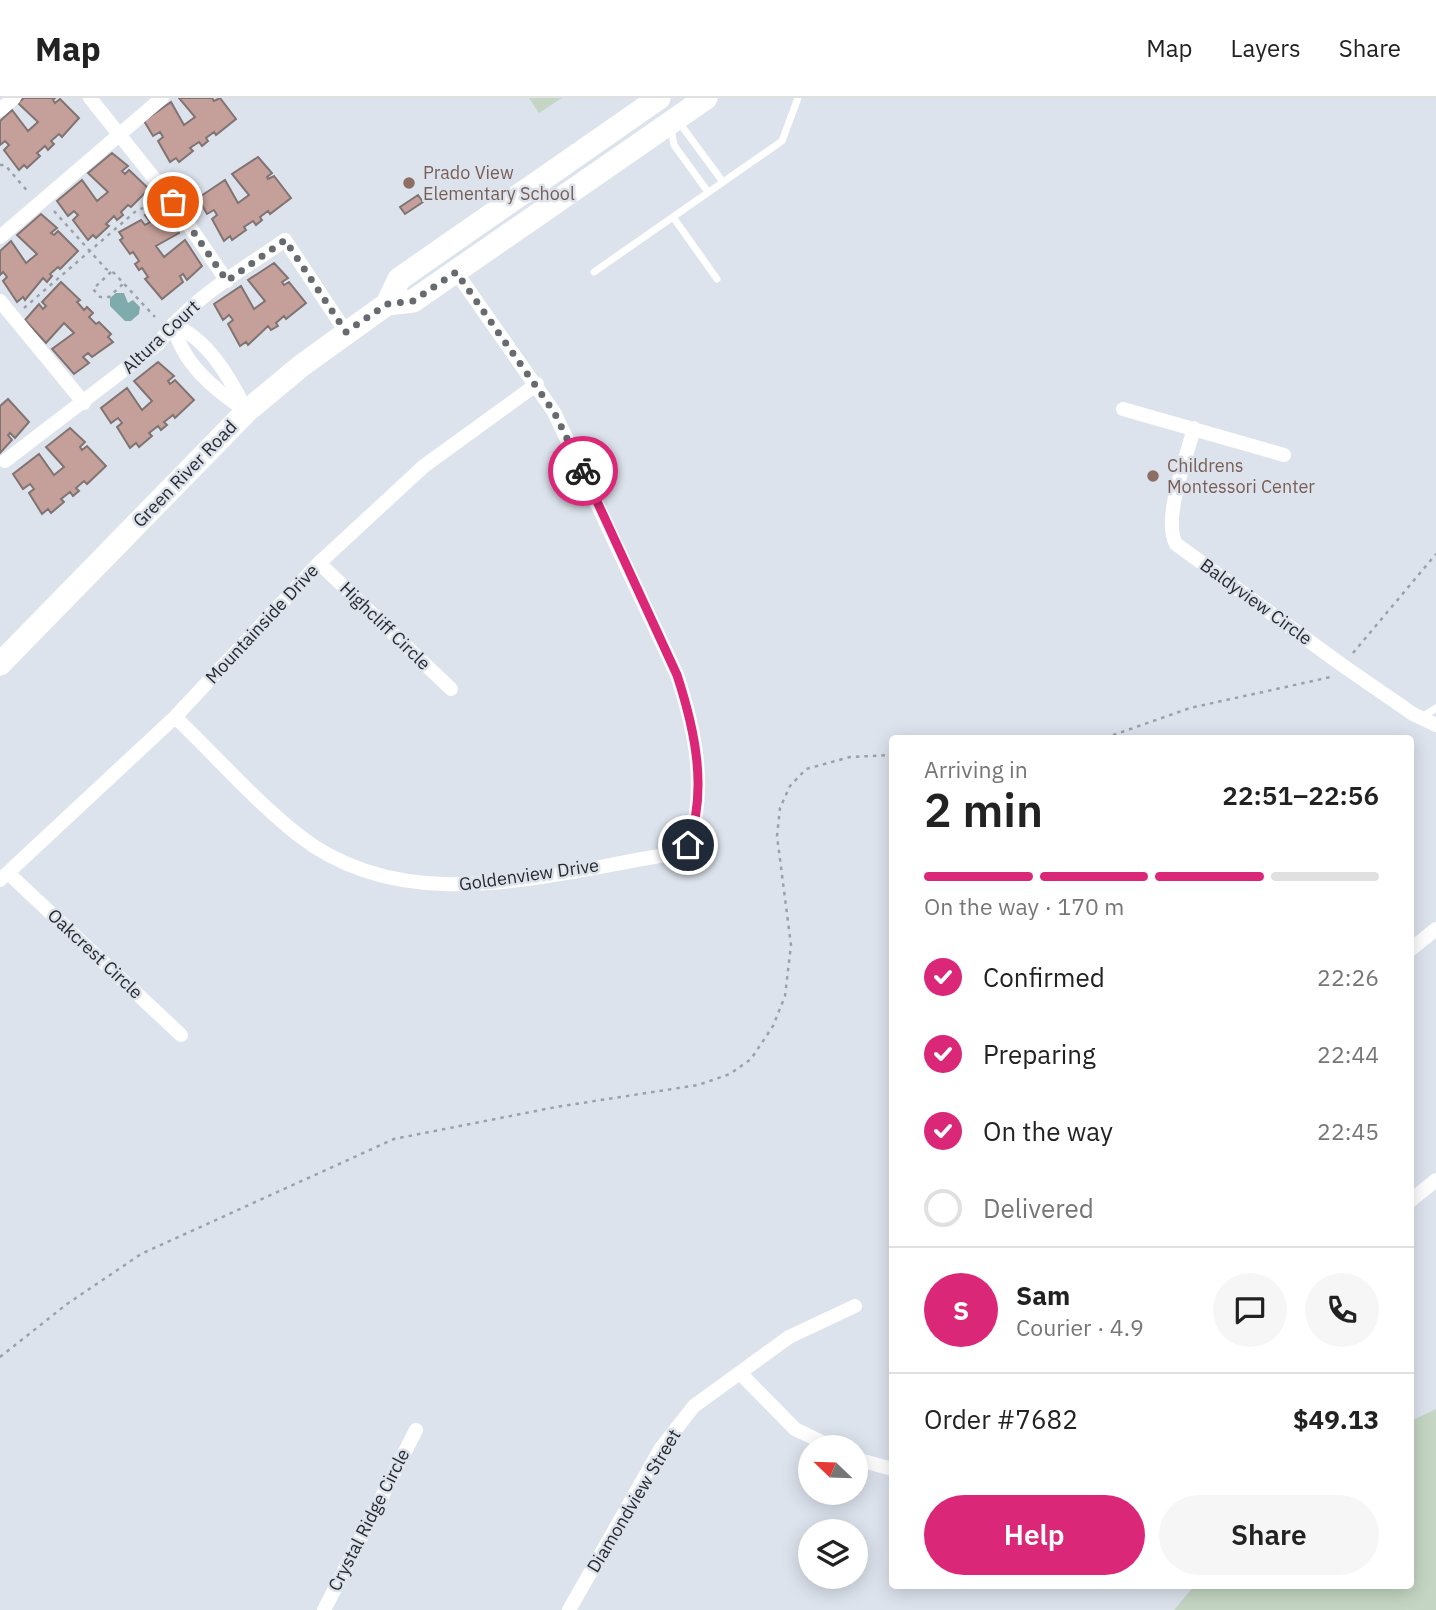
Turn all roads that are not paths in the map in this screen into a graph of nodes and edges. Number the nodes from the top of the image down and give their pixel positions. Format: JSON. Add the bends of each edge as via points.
{"nodes":[{"id":1,"x":14,"y":98,"type":"edge"},
{"id":2,"x":90,"y":98,"type":"edge"},
{"id":3,"x":162,"y":98,"type":"edge"},
{"id":4,"x":659,"y":98,"type":"edge"},
{"id":5,"x":706,"y":98,"type":"edge"},
{"id":6,"x":798,"y":98,"type":"edge"},
{"id":7,"x":0,"y":110,"type":"edge"},
{"id":8,"x":673,"y":114,"type":"edge"},
{"id":9,"x":120,"y":132,"type":"junction"},
{"id":10,"x":723,"y":182,"type":"junction"},
{"id":11,"x":709,"y":192,"type":"junction"},
{"id":12,"x":673,"y":217,"type":"junction"},
{"id":13,"x":474,"y":226,"type":"junction"},
{"id":14,"x":0,"y":237,"type":"edge"},
{"id":15,"x":456,"y":272,"type":"junction"},
{"id":16,"x":594,"y":272,"type":"dead end"},
{"id":17,"x":717,"y":279,"type":"dead end"},
{"id":18,"x":227,"y":281,"type":"junction"},
{"id":19,"x":0,"y":302,"type":"edge"},
{"id":20,"x":387,"y":304,"type":"junction"},
{"id":21,"x":173,"y":324,"type":"junction"},
{"id":22,"x":346,"y":332,"type":"junction"},
{"id":23,"x":537,"y":384,"type":"junction"},
{"id":24,"x":84,"y":403,"type":"junction"},
{"id":25,"x":1123,"y":409,"type":"dead end"},
{"id":26,"x":247,"y":411,"type":"junction"},
{"id":27,"x":1194,"y":428,"type":"junction"},
{"id":28,"x":1284,"y":455,"type":"dead end"},
{"id":29,"x":5,"y":461,"type":"dead end"},
{"id":30,"x":319,"y":563,"type":"junction"},
{"id":31,"x":0,"y":664,"type":"edge"},
{"id":32,"x":451,"y":689,"type":"dead end"},
{"id":33,"x":1436,"y":708,"type":"edge"},
{"id":34,"x":175,"y":717,"type":"junction"},
{"id":35,"x":1421,"y":718,"type":"junction"},
{"id":36,"x":1436,"y":725,"type":"edge"},
{"id":37,"x":4,"y":877,"type":"edge"},
{"id":38,"x":1436,"y":929,"type":"edge"},
{"id":39,"x":1414,"y":947,"type":"edge"},
{"id":40,"x":181,"y":1035,"type":"dead end"},
{"id":41,"x":1436,"y":1180,"type":"edge"},
{"id":42,"x":1414,"y":1198,"type":"edge"},
{"id":43,"x":855,"y":1306,"type":"dead end"},
{"id":44,"x":740,"y":1373,"type":"junction"},
{"id":45,"x":416,"y":1430,"type":"dead end"},
{"id":46,"x":807,"y":1435,"type":"edge"},
{"id":47,"x":868,"y":1462,"type":"edge"},
{"id":48,"x":889,"y":1468,"type":"edge"},
{"id":49,"x":324,"y":1610,"type":"edge"},
{"id":50,"x":569,"y":1610,"type":"edge"}],
"edges":[{"from":1,"to":7,"type":"street"},
{"from":2,"to":9,"type":"street"},
{"from":3,"to":9,"type":"street"},
{"from":4,"to":13,"type":"main road","name":"Green River Road"},
{"from":5,"to":8,"type":"main road","name":"Green River Road"},
{"from":6,"to":10,"type":"lane","via":[[782,141]]},
{"from":8,"to":10,"type":"lane"},
{"from":8,"to":11,"type":"lane","via":[[674,145]]},
{"from":8,"to":15,"type":"main road","name":"Green River Road"},
{"from":9,"to":14,"type":"street"},
{"from":9,"to":18,"type":"street"},
{"from":10,"to":11,"type":"lane"},
{"from":11,"to":12,"type":"lane"},
{"from":12,"to":16,"type":"lane"},
{"from":12,"to":17,"type":"lane"},
{"from":13,"to":15,"type":"main road"},
{"from":13,"to":20,"type":"main road","name":"Green River Road","via":[[399,279]]},
{"from":15,"to":20,"type":"main road","name":"Green River Road","via":[[413,301]]},
{"from":15,"to":23,"type":"street"},
{"from":18,"to":21,"type":"street","name":"Altura Court"},
{"from":18,"to":22,"type":"street","name":"Altura Court","via":[[285,240]]},
{"from":19,"to":24,"type":"street"},
{"from":20,"to":22,"type":"main road","name":"Green River Road"},
{"from":21,"to":24,"type":"street","name":"Altura Court","via":[[158,344]]},
{"from":21,"to":26,"type":"street","via":[[192,333],[230,378]]},
{"from":22,"to":26,"type":"main road","name":"Green River Road"},
{"from":23,"to":30,"type":"street","name":"Mountainside Drive","via":[[424,466]]},
{"from":23,"to":34,"type":"street","name":"Goldenview Drive","via":[[570,440],[689,710],[698,760],[697,822],[688,845],[665,855],[468,886],[426,885],[365,873],[296,834]]},
{"from":24,"to":29,"type":"street","name":"Altura Court"},
{"from":25,"to":27,"type":"street"},
{"from":26,"to":31,"type":"main road","name":"Green River Road"},
{"from":27,"to":28,"type":"street"},
{"from":27,"to":35,"type":"street","name":"Baldyview Circle","via":[[1171,517],[1176,544]]},
{"from":30,"to":32,"type":"street","name":"Highcliff Circle"},
{"from":30,"to":34,"type":"street","name":"Mountainside Drive"},
{"from":33,"to":35,"type":"lane"},
{"from":34,"to":37,"type":"street","name":"Mountainside Drive"},
{"from":35,"to":36,"type":"street","name":"Baldyview Circle"},
{"from":37,"to":40,"type":"street","name":"Oakcrest Circle"},
{"from":38,"to":39,"type":"street"},
{"from":41,"to":42,"type":"street"},
{"from":43,"to":44,"type":"street","name":"Diamondview Street","via":[[789,1337]]},
{"from":44,"to":46,"type":"street","via":[[795,1429]]},
{"from":44,"to":50,"type":"street","name":"Diamondview Street","via":[[694,1406],[661,1448]]},
{"from":45,"to":49,"type":"street","name":"Crystal Ridge Circle"},
{"from":47,"to":48,"type":"street"}]}
